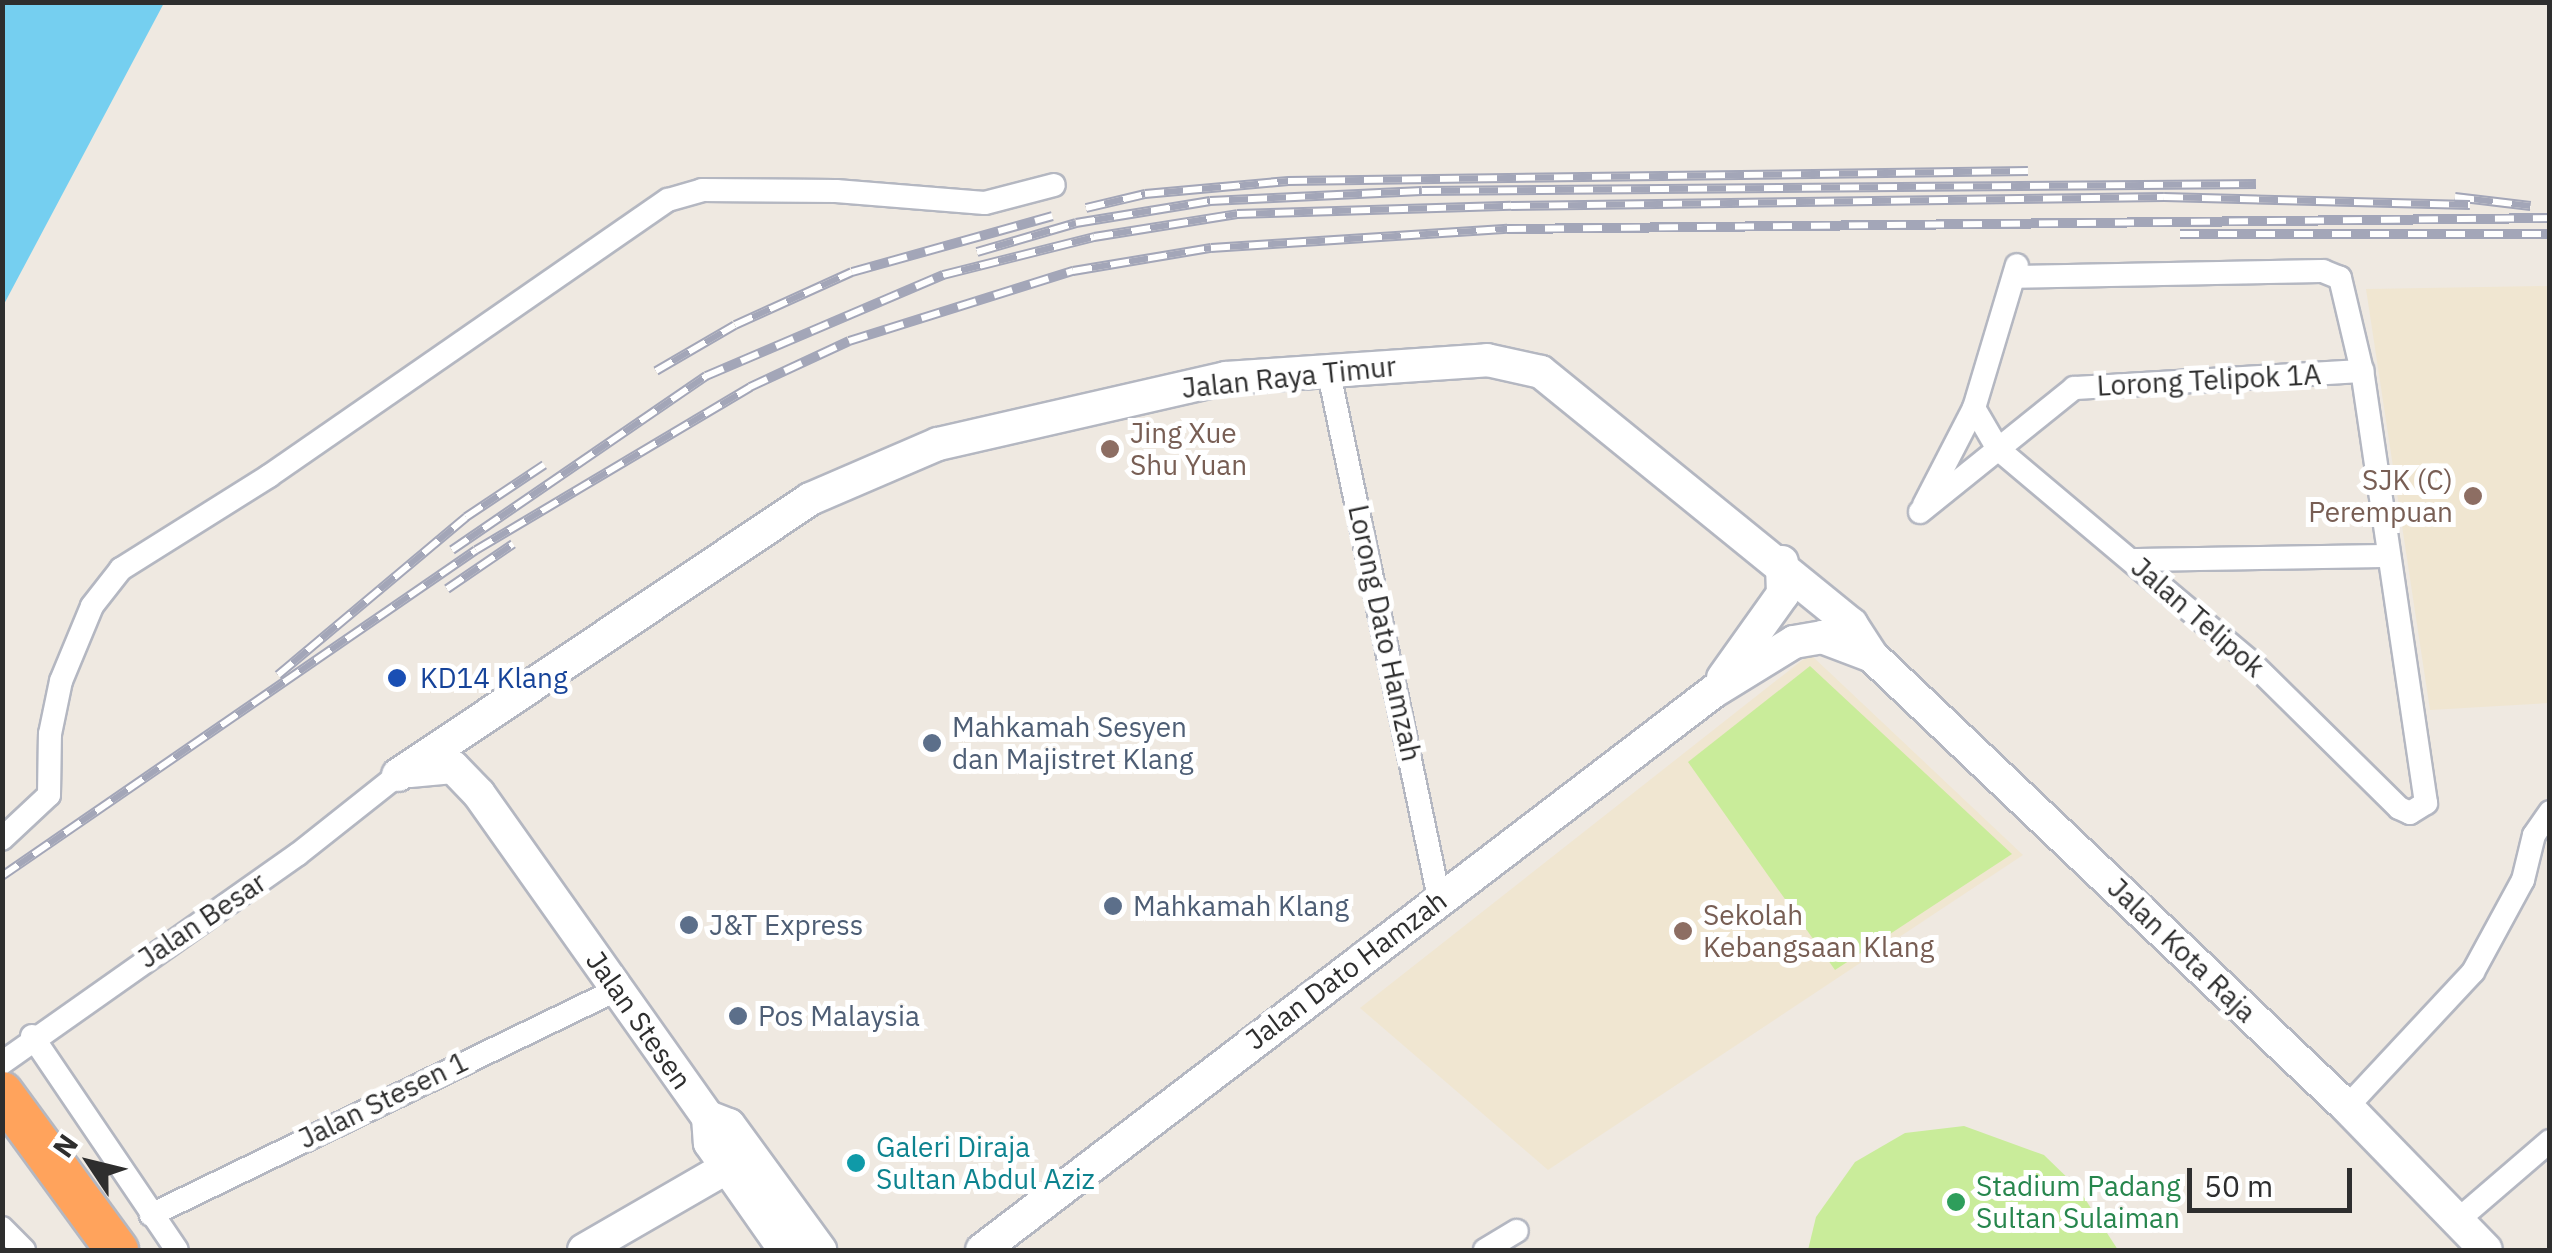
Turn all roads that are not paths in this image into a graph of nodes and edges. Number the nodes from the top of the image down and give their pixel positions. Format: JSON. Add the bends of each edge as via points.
{"nodes":[{"id":1,"x":1054,"y":185,"type":"dead end"},
{"id":2,"x":1328,"y":369,"type":"junction"},
{"id":3,"x":2362,"y":371,"type":"junction"},
{"id":4,"x":1974,"y":408,"type":"junction"},
{"id":5,"x":1998,"y":449,"type":"junction"},
{"id":6,"x":2388,"y":556,"type":"junction"},
{"id":7,"x":2133,"y":560,"type":"junction"},
{"id":8,"x":1782,"y":562,"type":"junction"},
{"id":9,"x":1872,"y":656,"type":"junction"},
{"id":10,"x":1712,"y":692,"type":"junction"},
{"id":11,"x":486,"y":712,"type":"junction"},
{"id":12,"x":398,"y":775,"type":"junction"},
{"id":13,"x":479,"y":794,"type":"junction"},
{"id":14,"x":2550,"y":812,"type":"edge"},
{"id":15,"x":2,"y":839,"type":"edge"},
{"id":16,"x":1439,"y":898,"type":"junction"},
{"id":17,"x":618,"y":989,"type":"junction"},
{"id":18,"x":32,"y":1036,"type":"junction"},
{"id":19,"x":2,"y":1063,"type":"edge"},
{"id":20,"x":2,"y":1092,"type":"edge"},
{"id":21,"x":2346,"y":1107,"type":"junction"},
{"id":22,"x":708,"y":1117,"type":"junction"},
{"id":23,"x":2550,"y":1141,"type":"edge"},
{"id":24,"x":2,"y":1142,"type":"edge"},
{"id":25,"x":726,"y":1168,"type":"junction"},
{"id":26,"x":151,"y":1216,"type":"junction"},
{"id":27,"x":2458,"y":1220,"type":"junction"},
{"id":28,"x":2,"y":1228,"type":"edge"},
{"id":29,"x":1517,"y":1230,"type":"dead end"},
{"id":30,"x":104,"y":1249,"type":"edge"},
{"id":31,"x":24,"y":1250,"type":"edge"},
{"id":32,"x":177,"y":1250,"type":"edge"},
{"id":33,"x":584,"y":1250,"type":"edge"},
{"id":34,"x":785,"y":1250,"type":"edge"},
{"id":35,"x":820,"y":1250,"type":"edge"},
{"id":36,"x":982,"y":1250,"type":"edge"},
{"id":37,"x":1486,"y":1250,"type":"edge"},
{"id":38,"x":2486,"y":1250,"type":"edge"}],
"edges":[{"from":1,"to":15,"type":"street","via":[[986,203],[799,190],[702,190],[668,200],[269,476],[120,569],[92,606],[61,681],[50,734],[49,795]]},
{"from":2,"to":8,"type":"main road","name":"Jalan Raya Timur","via":[[1487,360],[1541,372]]},
{"from":2,"to":11,"type":"main road","name":"Jalan Raya Timur","via":[[1226,378],[1049,414],[938,444],[858,476],[780,518]]},
{"from":2,"to":16,"type":"street","name":"Lorong Dato Hamzah"},
{"from":3,"to":4,"type":"street","via":[[2346,286],[2331,272],[2016,270]]},
{"from":3,"to":5,"type":"street","name":"Lorong Telipok 1A","via":[[2074,388]]},
{"from":3,"to":6,"type":"street"},
{"from":4,"to":5,"type":"street","name":"Jalan Telipok"},
{"from":4,"to":5,"type":"street","name":"Lorong Telipok 1A","via":[[1920,512]]},
{"from":5,"to":7,"type":"street","name":"Jalan Telipok"},
{"from":6,"to":7,"type":"street"},
{"from":6,"to":7,"type":"street","name":"Jalan Telipok","via":[[2426,803],[2410,813]]},
{"from":8,"to":9,"type":"main road","name":"Jalan Raya Timur","via":[[1851,624]]},
{"from":8,"to":10,"type":"main road","via":[[1784,594]]},
{"from":9,"to":10,"type":"main road","via":[[1822,637],[1794,642]]},
{"from":9,"to":21,"type":"main road","name":"Jalan Kota Raja"},
{"from":10,"to":16,"type":"main road","name":"Jalan Dato Hamzah","via":[[1513,849]]},
{"from":11,"to":12,"type":"main road","name":"Jalan Raya Timur"},
{"from":11,"to":13,"type":"main road","name":"Jalan Stesen","via":[[465,745]]},
{"from":12,"to":13,"type":"main road","name":"Jalan Stesen","via":[[438,764],[453,768]]},
{"from":12,"to":18,"type":"street","name":"Jalan Besar","via":[[297,855]]},
{"from":13,"to":17,"type":"main road","name":"Jalan Stesen"},
{"from":14,"to":21,"type":"street","via":[[2534,835],[2523,880],[2473,972]]},
{"from":16,"to":36,"type":"main road","name":"Jalan Dato Hamzah"},
{"from":17,"to":22,"type":"main road","name":"Jalan Stesen"},
{"from":17,"to":26,"type":"street","name":"Jalan Stesen 1"},
{"from":18,"to":19,"type":"street","name":"Jalan Besar"},
{"from":18,"to":26,"type":"street"},
{"from":20,"to":30,"type":"highway"},
{"from":21,"to":27,"type":"main road","name":"Jalan Kota Raja"},
{"from":22,"to":25,"type":"main road","name":"Jalan Stesen","via":[[710,1143]]},
{"from":22,"to":35,"type":"main road","via":[[729,1125]]},
{"from":23,"to":27,"type":"street"},
{"from":24,"to":30,"type":"highway"},
{"from":25,"to":33,"type":"main road"},
{"from":25,"to":34,"type":"main road","name":"Jalan Stesen"},
{"from":26,"to":32,"type":"street"},
{"from":27,"to":38,"type":"main road","name":"Jalan Kota Raja"},
{"from":28,"to":31,"type":"street"},
{"from":29,"to":37,"type":"street"}]}
